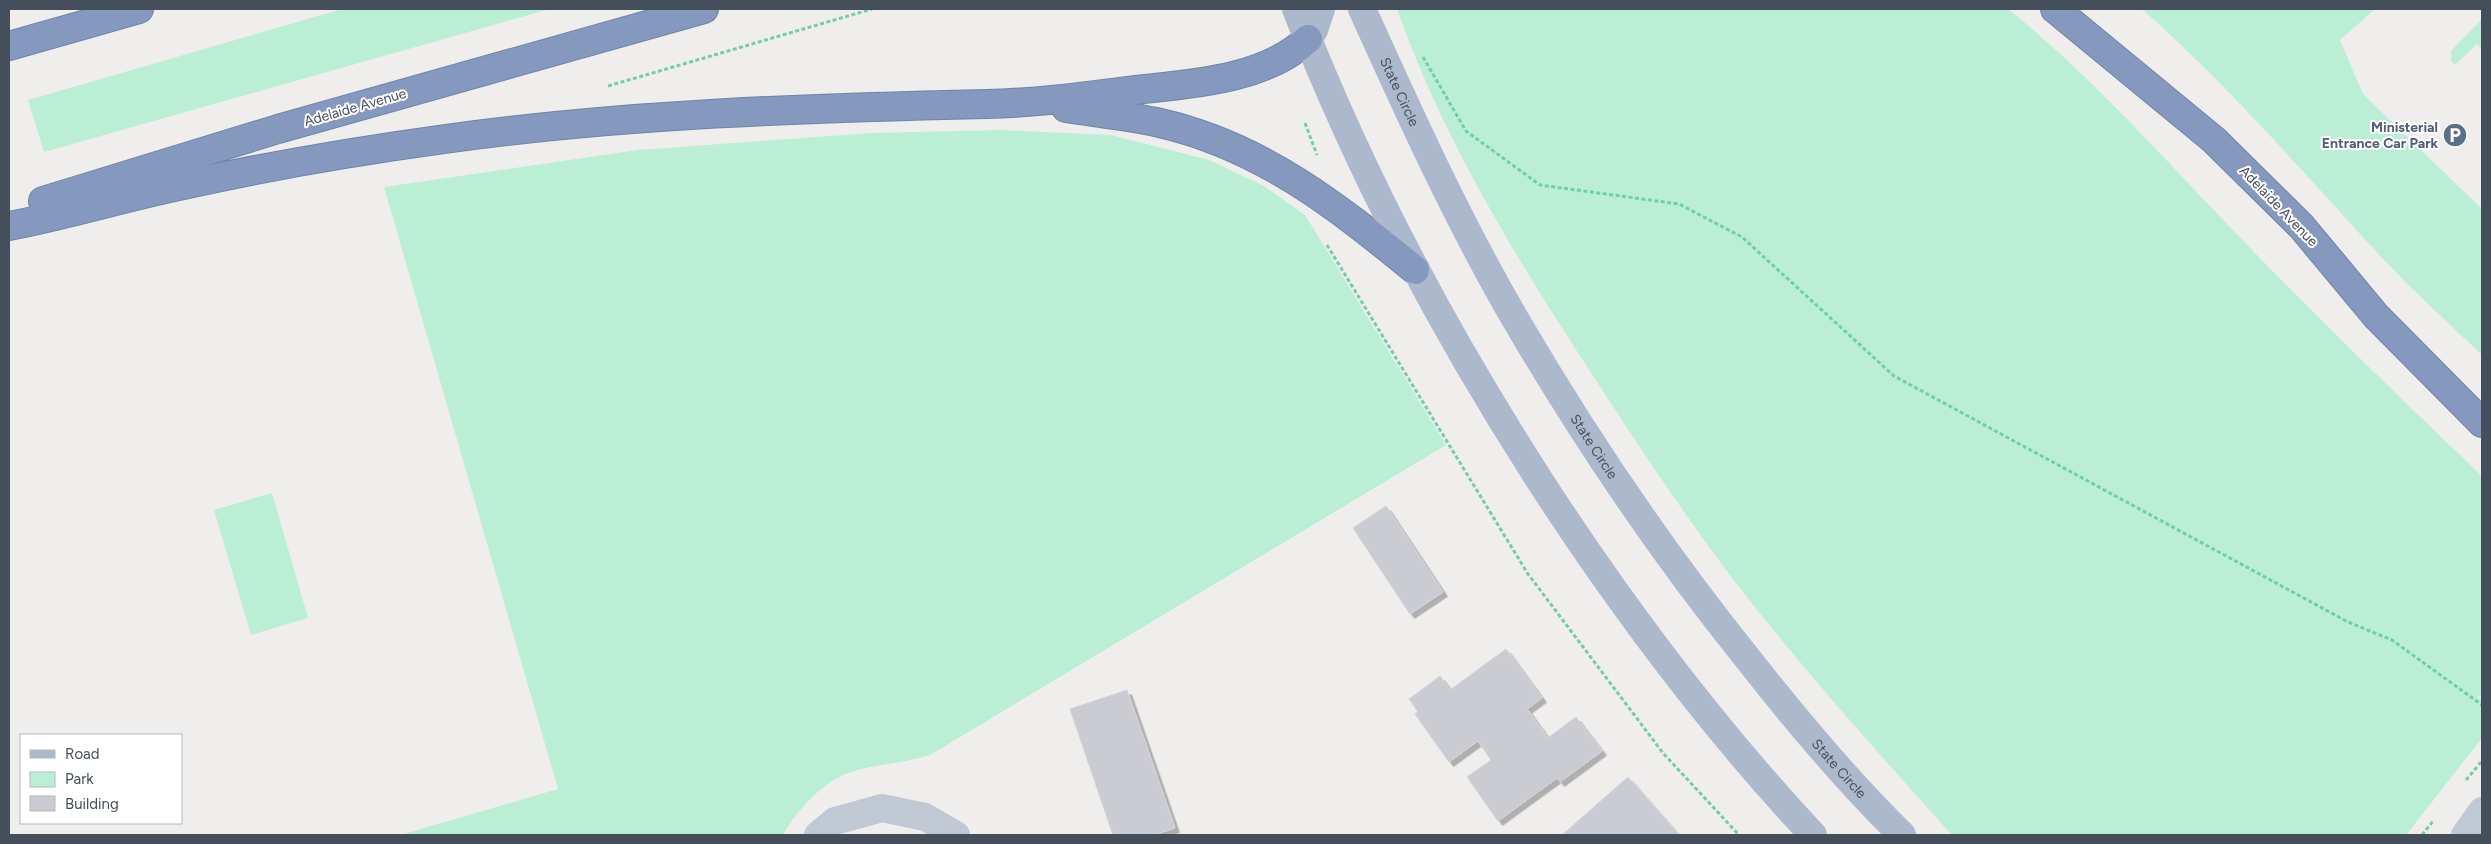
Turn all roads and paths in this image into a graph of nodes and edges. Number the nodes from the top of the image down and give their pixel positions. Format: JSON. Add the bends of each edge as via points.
{"nodes":[{"id":1,"x":139,"y":9,"type":"edge"},
{"id":2,"x":704,"y":9,"type":"edge"},
{"id":3,"x":872,"y":9,"type":"edge"},
{"id":4,"x":1296,"y":9,"type":"edge"},
{"id":5,"x":1321,"y":9,"type":"edge"},
{"id":6,"x":1362,"y":9,"type":"edge"},
{"id":7,"x":2056,"y":9,"type":"edge"},
{"id":8,"x":1308,"y":39,"type":"junction"},
{"id":9,"x":9,"y":46,"type":"edge"},
{"id":10,"x":1426,"y":62,"type":"dead end"},
{"id":11,"x":606,"y":87,"type":"dead end"},
{"id":12,"x":1034,"y":103,"type":"junction"},
{"id":13,"x":1304,"y":120,"type":"dead end"},
{"id":14,"x":1315,"y":193,"type":"junction"},
{"id":15,"x":9,"y":212,"type":"edge"},
{"id":16,"x":9,"y":226,"type":"edge"},
{"id":17,"x":1326,"y":243,"type":"dead end"},
{"id":18,"x":1415,"y":270,"type":"junction"},
{"id":19,"x":2482,"y":423,"type":"edge"},
{"id":20,"x":2482,"y":705,"type":"edge"},
{"id":21,"x":2482,"y":811,"type":"edge"},
{"id":22,"x":818,"y":835,"type":"edge"},
{"id":23,"x":956,"y":835,"type":"edge"},
{"id":24,"x":1740,"y":835,"type":"edge"},
{"id":25,"x":1813,"y":835,"type":"edge"},
{"id":26,"x":1902,"y":835,"type":"edge"},
{"id":27,"x":2465,"y":835,"type":"edge"}],
"edges":[{"from":1,"to":9,"type":"highway"},
{"from":2,"to":15,"type":"highway","name":"Adelaide Avenue","via":[[278,129]]},
{"from":3,"to":11,"type":"path"},
{"from":4,"to":8,"type":"main road"},
{"from":5,"to":8,"type":"main road"},
{"from":6,"to":26,"type":"main road","name":"State Circle","via":[[1440,177],[1476,246],[1513,316],[1595,450],[1687,583],[1782,702]]},
{"from":7,"to":19,"type":"highway","name":"Adelaide Avenue","via":[[2214,140],[2302,227],[2376,316]]},
{"from":8,"to":12,"type":"highway","via":[[1280,59],[1220,78]]},
{"from":8,"to":18,"type":"main road"},
{"from":10,"to":20,"type":"path","via":[[1466,131],[1540,185],[1679,204],[1742,237],[1894,376],[2348,622],[2392,640]]},
{"from":12,"to":14,"type":"highway","via":[[1161,124],[1195,134],[1258,158]]},
{"from":12,"to":16,"type":"highway","via":[[842,108],[632,119],[446,139],[185,184]]},
{"from":13,"to":14,"type":"path","via":[[1321,164]]},
{"from":14,"to":18,"type":"highway","via":[[1348,215]]},
{"from":17,"to":24,"type":"path","via":[[1528,574],[1663,753]]},
{"from":18,"to":25,"type":"main road","via":[[1456,346],[1593,562],[1694,697]]},
{"from":21,"to":27,"type":"street"},
{"from":22,"to":23,"type":"street","via":[[835,821],[882,808],[925,816]]}]}
